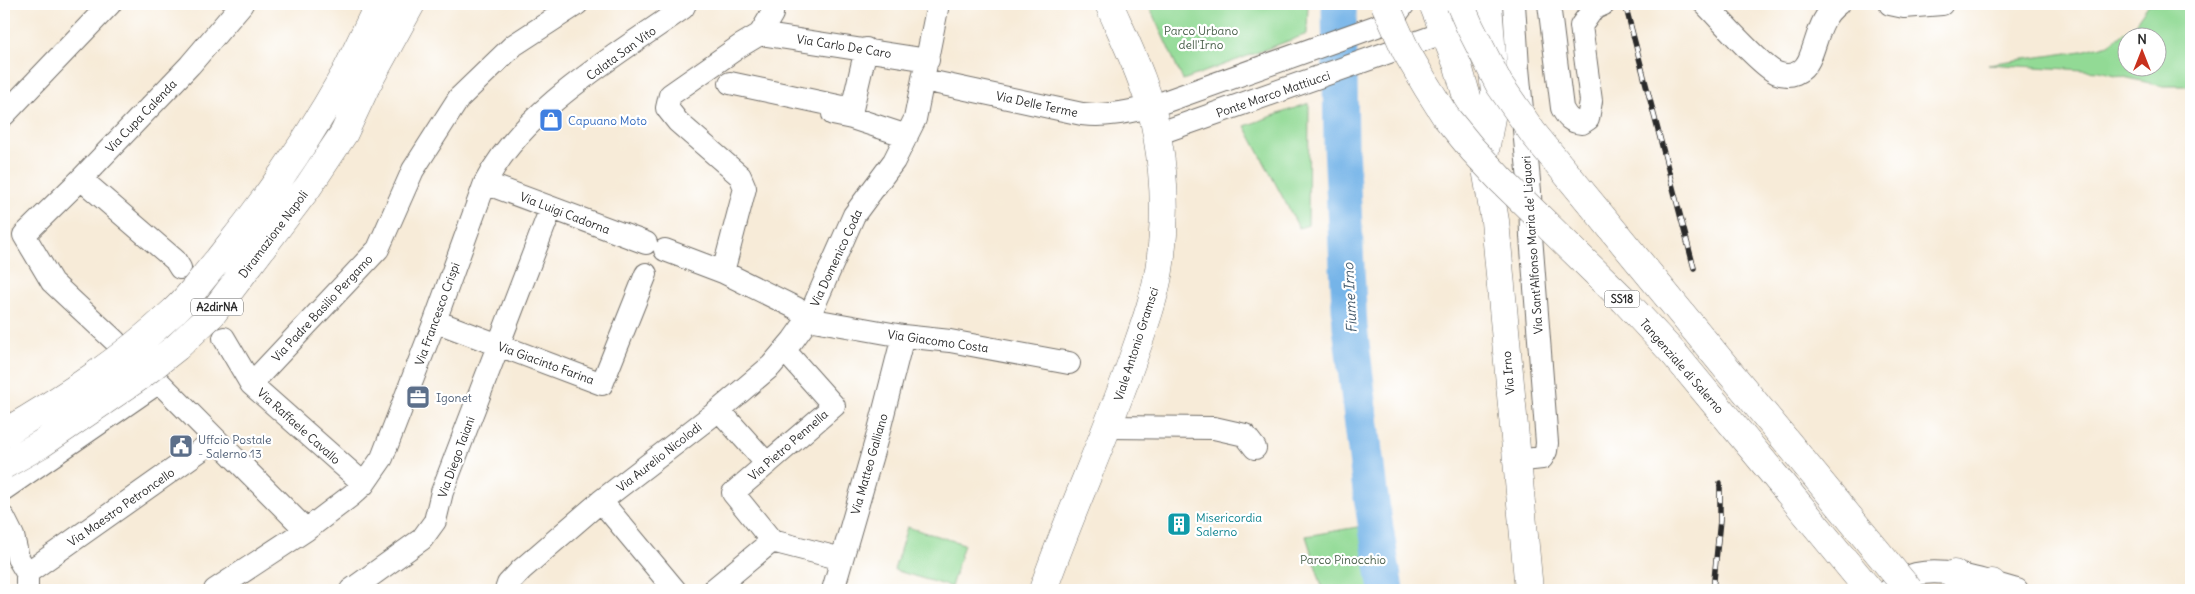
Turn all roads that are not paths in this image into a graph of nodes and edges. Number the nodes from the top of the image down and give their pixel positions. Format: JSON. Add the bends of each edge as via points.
{"nodes":[{"id":1,"x":110,"y":4,"type":"edge"},
{"id":2,"x":242,"y":4,"type":"edge"},
{"id":3,"x":379,"y":4,"type":"edge"},
{"id":4,"x":411,"y":4,"type":"edge"},
{"id":5,"x":577,"y":4,"type":"edge"},
{"id":6,"x":684,"y":4,"type":"edge"},
{"id":7,"x":773,"y":4,"type":"edge"},
{"id":8,"x":938,"y":4,"type":"edge"},
{"id":9,"x":1108,"y":4,"type":"edge"},
{"id":10,"x":1404,"y":4,"type":"edge"},
{"id":11,"x":1433,"y":4,"type":"edge"},
{"id":12,"x":1460,"y":4,"type":"edge"},
{"id":13,"x":1482,"y":4,"type":"edge"},
{"id":14,"x":1488,"y":4,"type":"edge"},
{"id":15,"x":1514,"y":4,"type":"edge"},
{"id":16,"x":1550,"y":4,"type":"edge"},
{"id":17,"x":1604,"y":4,"type":"edge"},
{"id":18,"x":1705,"y":4,"type":"edge"},
{"id":19,"x":1838,"y":4,"type":"edge"},
{"id":20,"x":1890,"y":4,"type":"edge"},
{"id":21,"x":1942,"y":4,"type":"edge"},
{"id":22,"x":1381,"y":15,"type":"edge"},
{"id":23,"x":1444,"y":33,"type":"junction"},
{"id":24,"x":760,"y":34,"type":"junction"},
{"id":25,"x":1412,"y":43,"type":"junction"},
{"id":26,"x":866,"y":49,"type":"junction"},
{"id":27,"x":1458,"y":66,"type":"junction"},
{"id":28,"x":926,"y":70,"type":"junction"},
{"id":29,"x":356,"y":79,"type":"junction"},
{"id":30,"x":579,"y":82,"type":"joint"},
{"id":31,"x":1150,"y":107,"type":"junction"},
{"id":32,"x":4,"y":115,"type":"edge"},
{"id":33,"x":1157,"y":134,"type":"junction"},
{"id":34,"x":907,"y":136,"type":"junction"},
{"id":35,"x":1484,"y":157,"type":"junction"},
{"id":36,"x":81,"y":179,"type":"junction"},
{"id":37,"x":485,"y":182,"type":"junction"},
{"id":38,"x":551,"y":208,"type":"junction"},
{"id":39,"x":180,"y":268,"type":"dead end"},
{"id":40,"x":722,"y":272,"type":"junction"},
{"id":41,"x":646,"y":274,"type":"dead end"},
{"id":42,"x":808,"y":319,"type":"junction"},
{"id":43,"x":435,"y":321,"type":"junction"},
{"id":44,"x":903,"y":336,"type":"junction"},
{"id":45,"x":224,"y":338,"type":"dead end"},
{"id":46,"x":115,"y":341,"type":"dead end"},
{"id":47,"x":498,"y":345,"type":"junction"},
{"id":48,"x":785,"y":351,"type":"junction"},
{"id":49,"x":1069,"y":363,"type":"dead end"},
{"id":50,"x":251,"y":384,"type":"junction"},
{"id":51,"x":719,"y":410,"type":"junction"},
{"id":52,"x":1107,"y":427,"type":"junction"},
{"id":53,"x":4,"y":433,"type":"edge"},
{"id":54,"x":214,"y":440,"type":"junction"},
{"id":55,"x":1255,"y":448,"type":"dead end"},
{"id":56,"x":1516,"y":460,"type":"junction"},
{"id":57,"x":767,"y":464,"type":"junction"},
{"id":58,"x":4,"y":465,"type":"edge"},
{"id":59,"x":364,"y":484,"type":"junction"},
{"id":60,"x":4,"y":489,"type":"edge"},
{"id":61,"x":601,"y":501,"type":"junction"},
{"id":62,"x":4,"y":518,"type":"edge"},
{"id":63,"x":306,"y":530,"type":"junction"},
{"id":64,"x":772,"y":541,"type":"junction"},
{"id":65,"x":842,"y":559,"type":"junction"},
{"id":66,"x":27,"y":582,"type":"edge"},
{"id":67,"x":1958,"y":582,"type":"edge"},
{"id":68,"x":1989,"y":587,"type":"edge"},
{"id":69,"x":215,"y":590,"type":"edge"},
{"id":70,"x":351,"y":590,"type":"edge"},
{"id":71,"x":506,"y":590,"type":"edge"},
{"id":72,"x":675,"y":590,"type":"edge"},
{"id":73,"x":713,"y":590,"type":"edge"},
{"id":74,"x":833,"y":590,"type":"edge"},
{"id":75,"x":1043,"y":590,"type":"edge"},
{"id":76,"x":1529,"y":590,"type":"edge"},
{"id":77,"x":1869,"y":590,"type":"edge"},
{"id":78,"x":1889,"y":590,"type":"edge"},
{"id":79,"x":1909,"y":590,"type":"edge"},
{"id":80,"x":2017,"y":590,"type":"edge"}],
"edges":[{"from":1,"to":32,"type":"street"},
{"from":2,"to":36,"type":"street","name":"Via Cupa Calenda","via":[[190,65]]},
{"from":3,"to":29,"type":"main road","name":"Diramazione Napoli","number":"A2dirNA"},
{"from":4,"to":29,"type":"main road","name":"Diramazione Napoli","number":"A2dirNA"},
{"from":5,"to":50,"type":"street","name":"Via Padre Basilio Pergamo","via":[[514,45],[459,98],[413,170],[378,249]]},
{"from":6,"to":30,"type":"street","name":"Calata San Vito","via":[[683,8]]},
{"from":7,"to":24,"type":"street","via":[[772,14]]},
{"from":8,"to":28,"type":"street","name":"Via Domenico Coda"},
{"from":9,"to":31,"type":"main road","name":"Viale Antonio Gramsci"},
{"from":10,"to":22,"type":"street","via":[[1396,15]]},
{"from":11,"to":23,"type":"main road","name":"Via Irno"},
{"from":12,"to":79,"type":"main road","number":"SS18","bridge":true,"via":[[1499,84],[1533,133]]},
{"from":13,"to":23,"type":"street","name":"Ponte Marco Mattiucci","via":[[1471,20]]},
{"from":14,"to":35,"type":"main road","name":"Via Irno","via":[[1495,95]]},
{"from":15,"to":56,"type":"street","name":"Via Sant'Alfonso Maria de' Liguori","via":[[1546,443],[1542,458]]},
{"from":16,"to":17,"type":"street","via":[[1562,108],[1566,117],[1582,124],[1588,119],[1591,101],[1581,32],[1584,20],[1593,9]]},
{"from":18,"to":19,"type":"street","via":[[1771,69],[1790,75],[1805,66],[1822,21]]},
{"from":20,"to":21,"type":"street","via":[[1911,7]]},
{"from":22,"to":31,"type":"street"},
{"from":22,"to":77,"type":"main road","name":"Tangenziale di Salerno","number":"SS18","bridge":true,"via":[[1446,117],[1473,150],[1676,356]]},
{"from":23,"to":25,"type":"street","name":"Ponte Marco Mattiucci"},
{"from":23,"to":27,"type":"main road","name":"Via Irno"},
{"from":24,"to":26,"type":"street","name":"Via Carlo De Caro"},
{"from":24,"to":40,"type":"street","via":[[670,95],[667,108],[678,122],[740,176],[745,188]]},
{"from":25,"to":27,"type":"street","via":[[1443,55]]},
{"from":25,"to":33,"type":"street","name":"Ponte Marco Mattiucci"},
{"from":26,"to":28,"type":"street","name":"Via Carlo De Caro"},
{"from":26,"to":34,"type":"street","via":[[852,109],[737,89],[852,118]]},
{"from":27,"to":35,"type":"main road","name":"Via Irno"},
{"from":28,"to":31,"type":"street","name":"Via Delle Terme","via":[[1097,116]]},
{"from":28,"to":34,"type":"street","name":"Via Domenico Coda","via":[[915,119]]},
{"from":29,"to":53,"type":"main road","name":"Diramazione Napoli","number":"A2dirNA","bridge":true,"via":[[314,130],[258,212],[175,311],[93,378]]},
{"from":29,"to":58,"type":"main road","name":"Diramazione Napoli","number":"A2dirNA","bridge":true,"via":[[344,132],[308,187],[212,314],[131,383]]},
{"from":30,"to":37,"type":"street","name":"Via Francesco Crispi","via":[[520,134],[494,165]]},
{"from":31,"to":33,"type":"main road","name":"Viale Antonio Gramsci"},
{"from":33,"to":52,"type":"main road","name":"Viale Antonio Gramsci","via":[[1163,227],[1159,271],[1147,317]]},
{"from":34,"to":42,"type":"street","name":"Via Domenico Coda","via":[[894,161],[854,215]]},
{"from":35,"to":56,"type":"main road","name":"Via Irno","via":[[1495,221]]},
{"from":36,"to":39,"type":"street","via":[[175,260]]},
{"from":36,"to":46,"type":"street","name":"Via Cupa Calenda","via":[[24,235],[52,282]]},
{"from":37,"to":38,"type":"street","name":"Via Luigi Cadorna"},
{"from":37,"to":43,"type":"street","name":"Via Francesco Crispi"},
{"from":38,"to":40,"type":"street","name":"Via Luigi Cadorna"},
{"from":38,"to":47,"type":"street","name":"Via Diego Taiani"},
{"from":40,"to":42,"type":"street","name":"Via Luigi Cadorna","via":[[796,308]]},
{"from":41,"to":47,"type":"street","name":"Via Giacinto Farina","via":[[602,384]]},
{"from":42,"to":44,"type":"street","name":"Via Giacomo Costa"},
{"from":42,"to":48,"type":"street","name":"Via Aurelio Nicolodi"},
{"from":43,"to":47,"type":"street","name":"Via Giacinto Farina"},
{"from":43,"to":59,"type":"street","name":"Via Francesco Crispi","via":[[382,458]]},
{"from":44,"to":49,"type":"street","name":"Via Giacomo Costa","via":[[950,341]]},
{"from":44,"to":65,"type":"street","name":"Via Matteo Galliano"},
{"from":45,"to":50,"type":"street","name":"Via Raffaele Cavallo"},
{"from":47,"to":70,"type":"street","name":"Via Diego Taiani","via":[[442,492],[435,521],[422,539]]},
{"from":48,"to":51,"type":"street","name":"Via Aurelio Nicolodi"},
{"from":48,"to":57,"type":"street","name":"Via Pietro Pennella","via":[[834,406]]},
{"from":50,"to":59,"type":"street","name":"Via Raffaele Cavallo"},
{"from":51,"to":57,"type":"street"},
{"from":51,"to":61,"type":"street","name":"Via Aurelio Nicolodi"},
{"from":52,"to":55,"type":"street","via":[[1214,428],[1245,435]]},
{"from":52,"to":75,"type":"main road","name":"Viale Antonio Gramsci"},
{"from":54,"to":60,"type":"street","via":[[159,382]]},
{"from":54,"to":63,"type":"street"},
{"from":54,"to":66,"type":"street","name":"Via Maestro Petroncello"},
{"from":56,"to":76,"type":"main road","name":"Via Irno"},
{"from":57,"to":64,"type":"street","name":"Via Pietro Pennella","via":[[733,493]]},
{"from":59,"to":63,"type":"street","name":"Via Francesco Crispi"},
{"from":61,"to":71,"type":"street","name":"Via Aurelio Nicolodi","via":[[521,570]]},
{"from":61,"to":72,"type":"street"},
{"from":62,"to":66,"type":"street"},
{"from":63,"to":69,"type":"street","name":"Via Francesco Crispi"},
{"from":64,"to":65,"type":"street"},
{"from":64,"to":73,"type":"street"},
{"from":65,"to":74,"type":"street","name":"Via Matteo Galliano"},
{"from":67,"to":68,"type":"street"},
{"from":67,"to":78,"type":"street","via":[[1915,574]]},
{"from":68,"to":80,"type":"street"}]}
